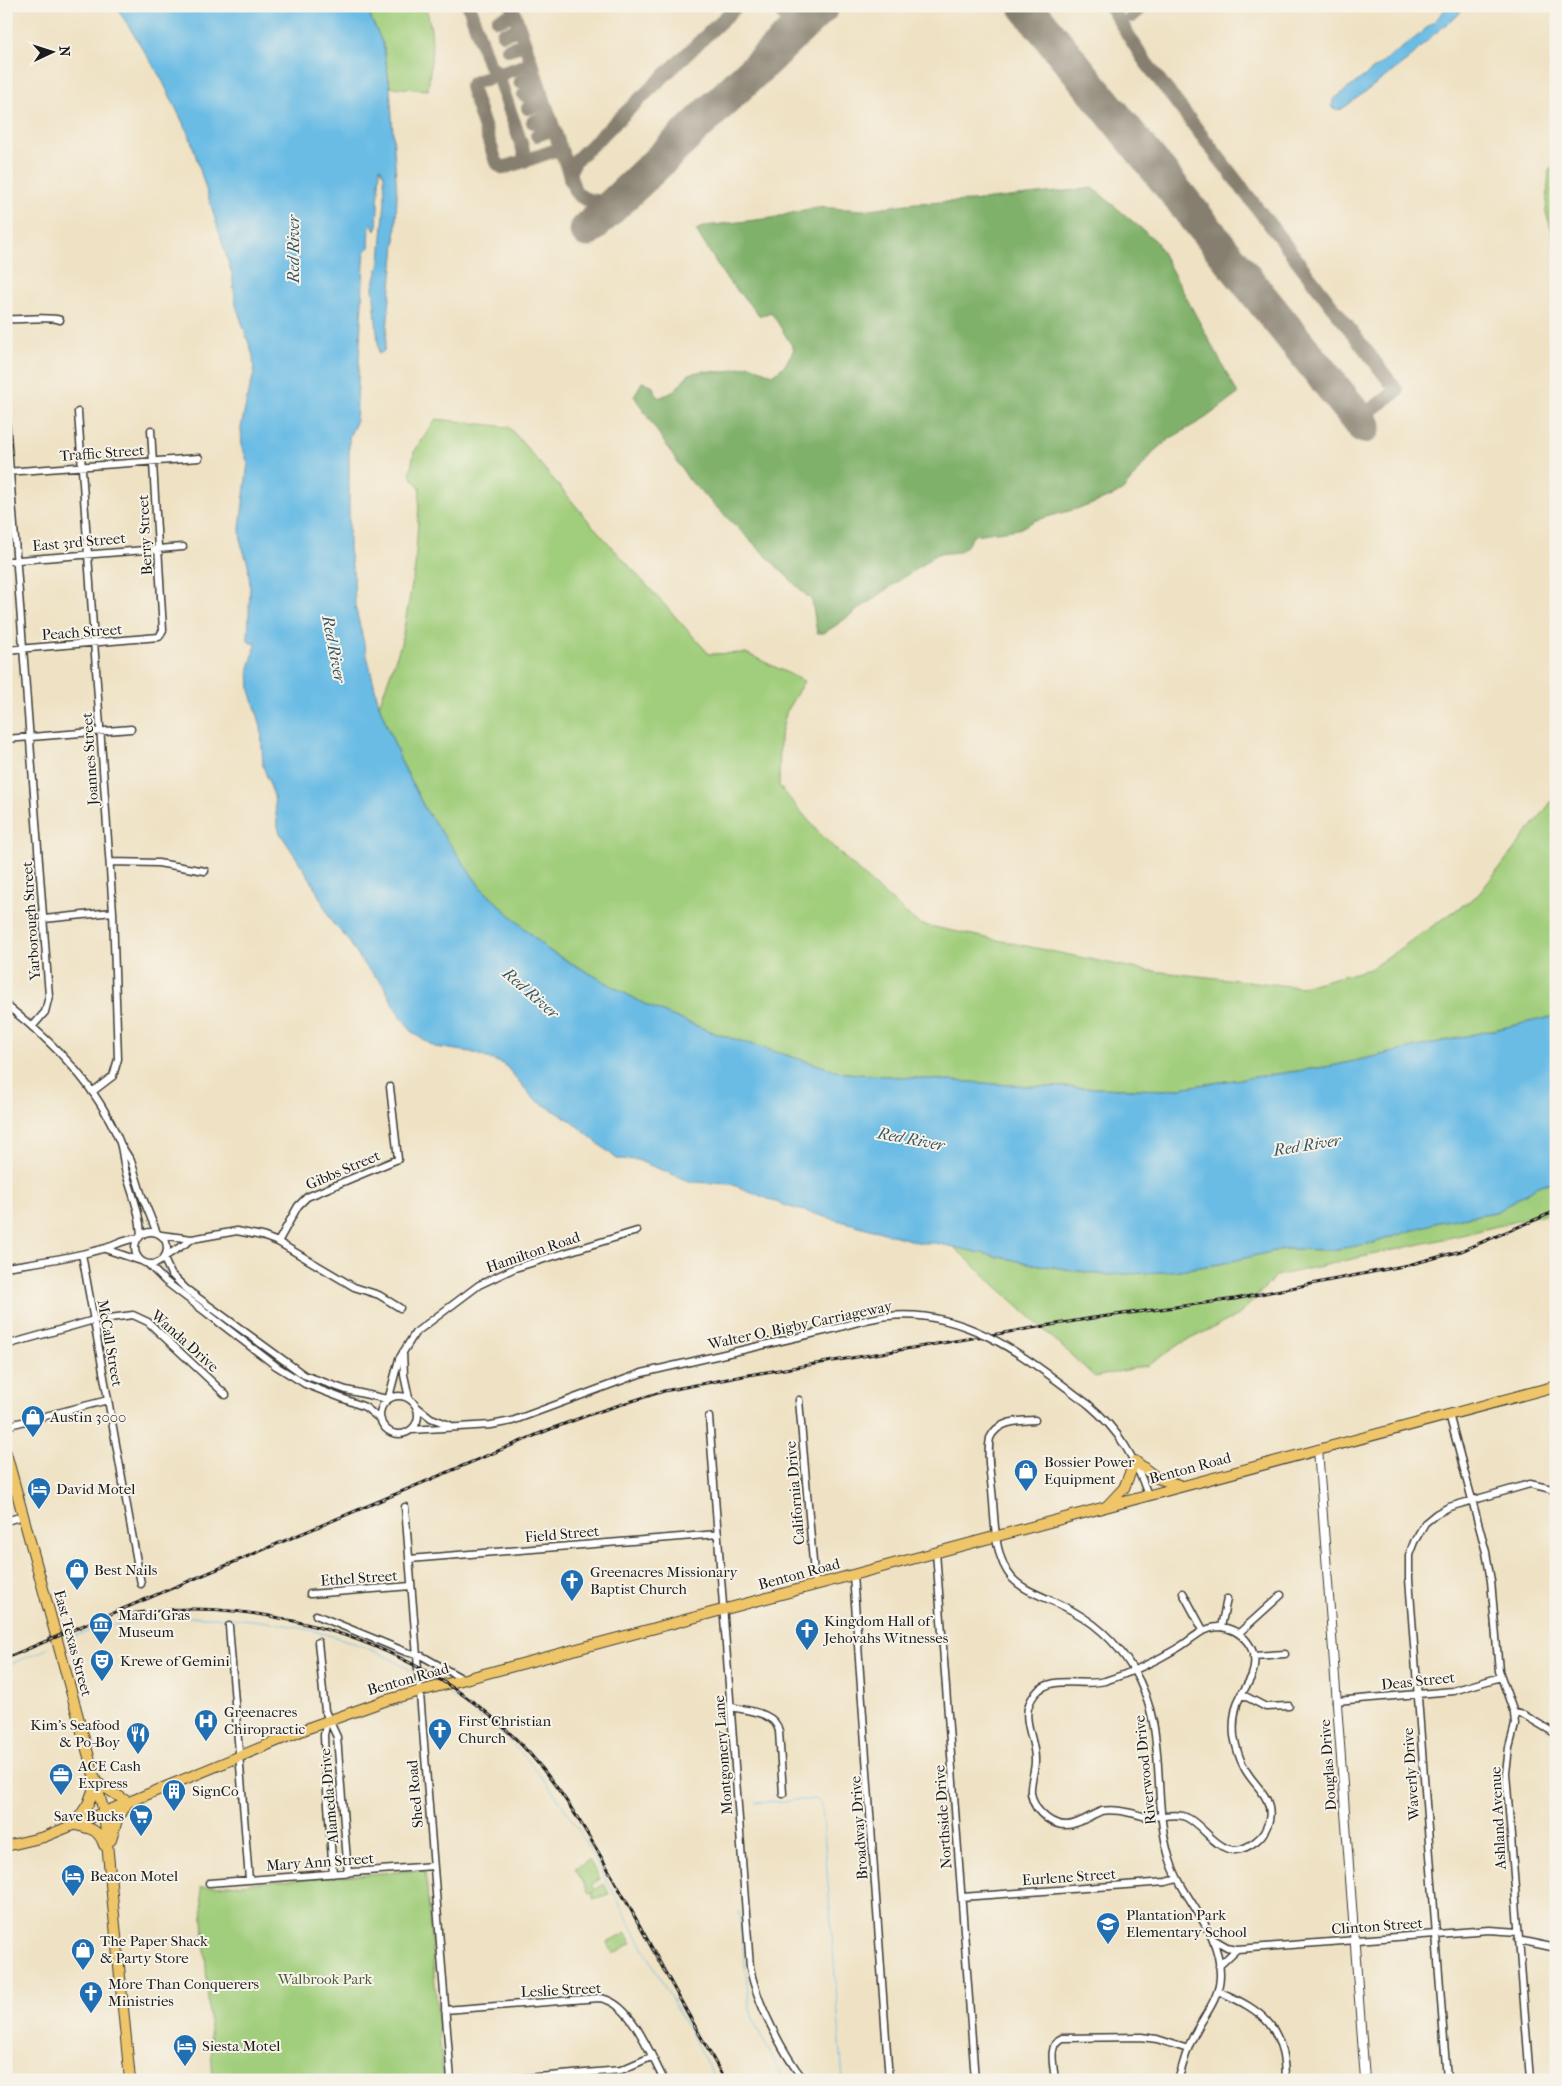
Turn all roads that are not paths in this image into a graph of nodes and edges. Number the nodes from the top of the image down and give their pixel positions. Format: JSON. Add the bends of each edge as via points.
{"nodes":[{"id":1,"x":6,"y":319,"type":"edge"},
{"id":2,"x":60,"y":320,"type":"dead end"},
{"id":3,"x":78,"y":412,"type":"dead end"},
{"id":4,"x":6,"y":419,"type":"edge"},
{"id":5,"x":152,"y":430,"type":"dead end"},
{"id":6,"x":199,"y":458,"type":"dead end"},
{"id":7,"x":154,"y":461,"type":"junction"},
{"id":8,"x":82,"y":467,"type":"junction"},
{"id":9,"x":9,"y":472,"type":"edge"},
{"id":10,"x":183,"y":547,"type":"dead end"},
{"id":11,"x":158,"y":549,"type":"junction"},
{"id":12,"x":88,"y":554,"type":"junction"},
{"id":13,"x":16,"y":560,"type":"junction"},
{"id":14,"x":6,"y":561,"type":"edge"},
{"id":15,"x":159,"y":637,"type":"joint"},
{"id":16,"x":94,"y":642,"type":"junction"},
{"id":17,"x":23,"y":649,"type":"junction"},
{"id":18,"x":6,"y":650,"type":"edge"},
{"id":19,"x":132,"y":728,"type":"dead end"},
{"id":20,"x":101,"y":730,"type":"junction"},
{"id":21,"x":30,"y":737,"type":"junction"},
{"id":22,"x":6,"y":739,"type":"edge"},
{"id":23,"x":110,"y":862,"type":"junction"},
{"id":24,"x":205,"y":872,"type":"dead end"},
{"id":25,"x":114,"y":912,"type":"junction"},
{"id":26,"x":44,"y":919,"type":"junction"},
{"id":27,"x":6,"y":1005,"type":"edge"},
{"id":28,"x":32,"y":1027,"type":"junction"},
{"id":29,"x":390,"y":1087,"type":"dead end"},
{"id":30,"x":92,"y":1092,"type":"junction"},
{"id":31,"x":121,"y":1145,"type":"junction"},
{"id":32,"x":637,"y":1231,"type":"dead end"},
{"id":33,"x":159,"y":1234,"type":"junction"},
{"id":34,"x":140,"y":1237,"type":"junction"},
{"id":35,"x":192,"y":1239,"type":"junction"},
{"id":36,"x":278,"y":1242,"type":"junction"},
{"id":37,"x":104,"y":1249,"type":"junction"},
{"id":38,"x":82,"y":1254,"type":"junction"},
{"id":39,"x":164,"y":1258,"type":"junction"},
{"id":40,"x":145,"y":1263,"type":"junction"},
{"id":41,"x":6,"y":1267,"type":"edge"},
{"id":42,"x":400,"y":1308,"type":"dead end"},
{"id":43,"x":94,"y":1320,"type":"junction"},
{"id":44,"x":6,"y":1345,"type":"edge"},
{"id":45,"x":403,"y":1352,"type":"junction"},
{"id":46,"x":1556,"y":1386,"type":"edge"},
{"id":47,"x":226,"y":1395,"type":"dead end"},
{"id":48,"x":388,"y":1398,"type":"junction"},
{"id":49,"x":409,"y":1398,"type":"junction"},
{"id":50,"x":108,"y":1400,"type":"junction"},
{"id":51,"x":798,"y":1400,"type":"dead end"},
{"id":52,"x":417,"y":1407,"type":"junction"},
{"id":53,"x":1449,"y":1414,"type":"junction"},
{"id":54,"x":709,"y":1416,"type":"dead end"},
{"id":55,"x":381,"y":1420,"type":"junction"},
{"id":56,"x":1036,"y":1420,"type":"dead end"},
{"id":57,"x":6,"y":1426,"type":"edge"},
{"id":58,"x":453,"y":1427,"type":"junction"},
{"id":59,"x":411,"y":1430,"type":"junction"},
{"id":60,"x":1318,"y":1449,"type":"junction"},
{"id":61,"x":6,"y":1453,"type":"edge"},
{"id":62,"x":1135,"y":1461,"type":"junction"},
{"id":63,"x":1183,"y":1486,"type":"junction"},
{"id":64,"x":1556,"y":1490,"type":"edge"},
{"id":65,"x":1148,"y":1495,"type":"junction"},
{"id":66,"x":1472,"y":1501,"type":"junction"},
{"id":67,"x":1106,"y":1506,"type":"junction"},
{"id":68,"x":405,"y":1507,"type":"dead end"},
{"id":69,"x":24,"y":1516,"type":"junction"},
{"id":70,"x":6,"y":1521,"type":"edge"},
{"id":71,"x":718,"y":1534,"type":"junction"},
{"id":72,"x":996,"y":1536,"type":"junction"},
{"id":73,"x":936,"y":1552,"type":"junction"},
{"id":74,"x":409,"y":1559,"type":"junction"},
{"id":75,"x":854,"y":1574,"type":"junction"},
{"id":76,"x":141,"y":1584,"type":"dead end"},
{"id":77,"x":815,"y":1585,"type":"junction"},
{"id":78,"x":411,"y":1586,"type":"junction"},
{"id":79,"x":1184,"y":1593,"type":"dead end"},
{"id":80,"x":310,"y":1594,"type":"dead end"},
{"id":81,"x":1281,"y":1595,"type":"dead end"},
{"id":82,"x":1227,"y":1599,"type":"dead end"},
{"id":83,"x":723,"y":1609,"type":"junction"},
{"id":84,"x":316,"y":1615,"type":"dead end"},
{"id":85,"x":229,"y":1626,"type":"dead end"},
{"id":86,"x":1221,"y":1627,"type":"junction"},
{"id":87,"x":1202,"y":1630,"type":"junction"},
{"id":88,"x":1239,"y":1632,"type":"junction"},
{"id":89,"x":318,"y":1642,"type":"dead end"},
{"id":90,"x":416,"y":1654,"type":"junction"},
{"id":91,"x":1285,"y":1654,"type":"dead end"},
{"id":92,"x":1254,"y":1656,"type":"junction"},
{"id":93,"x":1133,"y":1669,"type":"junction"},
{"id":94,"x":1500,"y":1677,"type":"junction"},
{"id":95,"x":463,"y":1680,"type":"junction"},
{"id":96,"x":419,"y":1692,"type":"junction"},
{"id":97,"x":1241,"y":1694,"type":"junction"},
{"id":98,"x":1418,"y":1694,"type":"junction"},
{"id":99,"x":1336,"y":1701,"type":"junction"},
{"id":100,"x":1289,"y":1706,"type":"dead end"},
{"id":101,"x":732,"y":1707,"type":"junction"},
{"id":102,"x":1514,"y":1713,"type":"junction"},
{"id":103,"x":327,"y":1721,"type":"junction"},
{"id":104,"x":1556,"y":1734,"type":"edge"},
{"id":105,"x":240,"y":1756,"type":"junction"},
{"id":106,"x":96,"y":1782,"type":"junction"},
{"id":107,"x":783,"y":1794,"type":"dead end"},
{"id":108,"x":128,"y":1802,"type":"junction"},
{"id":109,"x":104,"y":1812,"type":"junction"},
{"id":110,"x":1162,"y":1816,"type":"junction"},
{"id":111,"x":75,"y":1824,"type":"junction"},
{"id":112,"x":6,"y":1846,"type":"edge"},
{"id":113,"x":109,"y":1860,"type":"junction"},
{"id":114,"x":433,"y":1866,"type":"junction"},
{"id":115,"x":348,"y":1873,"type":"junction"},
{"id":116,"x":333,"y":1874,"type":"junction"},
{"id":117,"x":1177,"y":1879,"type":"junction"},
{"id":118,"x":249,"y":1880,"type":"junction"},
{"id":119,"x":209,"y":1884,"type":"dead end"},
{"id":120,"x":962,"y":1896,"type":"junction"},
{"id":121,"x":1518,"y":1932,"type":"junction"},
{"id":122,"x":1436,"y":1934,"type":"junction"},
{"id":123,"x":1213,"y":1939,"type":"junction"},
{"id":124,"x":1355,"y":1940,"type":"junction"},
{"id":125,"x":1518,"y":1940,"type":"junction"},
{"id":126,"x":1556,"y":1948,"type":"edge"},
{"id":127,"x":1238,"y":1949,"type":"junction"},
{"id":128,"x":1219,"y":1966,"type":"junction"},
{"id":129,"x":1218,"y":1991,"type":"junction"},
{"id":130,"x":445,"y":2010,"type":"junction"},
{"id":131,"x":1188,"y":2049,"type":"junction"},
{"id":132,"x":651,"y":2057,"type":"junction"},
{"id":133,"x":130,"y":2080,"type":"edge"},
{"id":134,"x":451,"y":2080,"type":"edge"},
{"id":135,"x":502,"y":2080,"type":"edge"},
{"id":136,"x":664,"y":2080,"type":"edge"},
{"id":137,"x":804,"y":2080,"type":"edge"},
{"id":138,"x":889,"y":2080,"type":"edge"},
{"id":139,"x":976,"y":2080,"type":"edge"},
{"id":140,"x":1055,"y":2080,"type":"edge"},
{"id":141,"x":1178,"y":2080,"type":"edge"},
{"id":142,"x":1286,"y":2080,"type":"edge"},
{"id":143,"x":1365,"y":2080,"type":"edge"},
{"id":144,"x":1447,"y":2080,"type":"edge"},
{"id":145,"x":1530,"y":2080,"type":"edge"}],
"edges":[{"from":1,"to":2,"type":"street"},
{"from":3,"to":8,"type":"street","name":"Joannes Street"},
{"from":4,"to":9,"type":"street","name":"Yarborough Street"},
{"from":5,"to":7,"type":"street","name":"Berry Street"},
{"from":6,"to":7,"type":"street","name":"Traffic Street"},
{"from":7,"to":8,"type":"street","name":"Traffic Street"},
{"from":7,"to":11,"type":"street","name":"Berry Street"},
{"from":8,"to":9,"type":"street","name":"Traffic Street"},
{"from":8,"to":12,"type":"street","name":"Joannes Street"},
{"from":9,"to":13,"type":"street","name":"Yarborough Street"},
{"from":10,"to":11,"type":"street","name":"East 3rd Street"},
{"from":11,"to":12,"type":"street","name":"East 3rd Street"},
{"from":11,"to":15,"type":"street","name":"Berry Street","via":[[163,630]]},
{"from":12,"to":13,"type":"street","name":"East 3rd Street"},
{"from":12,"to":16,"type":"street","name":"Joannes Street"},
{"from":13,"to":14,"type":"street","name":"East 3rd Street"},
{"from":13,"to":17,"type":"street","name":"Yarborough Street"},
{"from":15,"to":16,"type":"street","name":"Peach Street"},
{"from":16,"to":17,"type":"street","name":"Peach Street"},
{"from":16,"to":20,"type":"street","name":"Joannes Street"},
{"from":17,"to":18,"type":"street","name":"Peach Street"},
{"from":17,"to":21,"type":"street","name":"Yarborough Street"},
{"from":19,"to":20,"type":"street"},
{"from":20,"to":21,"type":"street"},
{"from":20,"to":23,"type":"street","name":"Joannes Street"},
{"from":21,"to":22,"type":"street"},
{"from":21,"to":26,"type":"street","name":"Yarborough Street"},
{"from":23,"to":24,"type":"street","via":[[158,863]]},
{"from":23,"to":25,"type":"street","name":"Joannes Street"},
{"from":25,"to":26,"type":"street"},
{"from":25,"to":30,"type":"street","name":"Joannes Street","via":[[117,1065],[110,1080]]},
{"from":26,"to":28,"type":"street","name":"Yarborough Street","via":[[49,1002]]},
{"from":27,"to":28,"type":"street"},
{"from":28,"to":30,"type":"street","via":[[70,1063]]},
{"from":29,"to":36,"type":"street","name":"Gibbs Street","via":[[398,1159],[306,1197]]},
{"from":30,"to":31,"type":"street"},
{"from":31,"to":33,"type":"street","via":[[131,1161]]},
{"from":31,"to":34,"type":"street","via":[[138,1209]]},
{"from":32,"to":45,"type":"street","name":"Hamilton Road","via":[[516,1268],[485,1282],[415,1333]]},
{"from":33,"to":34,"type":"street","via":[[152,1232]]},
{"from":33,"to":35,"type":"street"},
{"from":33,"to":39,"type":"street","via":[[167,1243]]},
{"from":34,"to":37,"type":"street"},
{"from":34,"to":40,"type":"street","via":[[136,1242],[136,1253]]},
{"from":35,"to":36,"type":"street","via":[[237,1231]]},
{"from":35,"to":39,"type":"street"},
{"from":36,"to":42,"type":"street","via":[[354,1287],[379,1295]]},
{"from":37,"to":38,"type":"street"},
{"from":37,"to":40,"type":"street"},
{"from":38,"to":41,"type":"street"},
{"from":38,"to":43,"type":"street","name":"McCall Street"},
{"from":39,"to":40,"type":"street","via":[[154,1264]]},
{"from":39,"to":48,"type":"street","via":[[171,1274],[186,1289],[304,1375],[346,1390]]},
{"from":40,"to":55,"type":"street","via":[[284,1371],[322,1392],[365,1406]]},
{"from":43,"to":44,"type":"street","name":"Wanda Drive"},
{"from":43,"to":47,"type":"street","name":"Wanda Drive","via":[[134,1315],[142,1318]]},
{"from":43,"to":50,"type":"street","name":"McCall Street"},
{"from":45,"to":48,"type":"street","name":"Hamilton Road"},
{"from":45,"to":49,"type":"street"},
{"from":46,"to":53,"type":"main road","name":"Benton Road"},
{"from":48,"to":49,"type":"street","via":[[398,1395]]},
{"from":48,"to":55,"type":"street","via":[[381,1409]]},
{"from":49,"to":52,"type":"street"},
{"from":50,"to":57,"type":"street"},
{"from":50,"to":76,"type":"street","name":"McCall Street"},
{"from":51,"to":77,"type":"street","name":"California Drive"},
{"from":52,"to":58,"type":"street","name":"Walter O. Bigby Carriageway","via":[[431,1418]]},
{"from":52,"to":59,"type":"street","via":[[418,1420]]},
{"from":53,"to":60,"type":"main road","name":"Benton Road"},
{"from":53,"to":66,"type":"street","name":"Ashland Avenue"},
{"from":54,"to":71,"type":"street","name":"Montgomery Lane"},
{"from":55,"to":59,"type":"street","via":[[393,1433]]},
{"from":56,"to":72,"type":"street","name":"Riverwood Drive","via":[[1006,1423],[990,1438]]},
{"from":58,"to":59,"type":"street","name":"Walter O. Bigby Carriageway"},
{"from":58,"to":62,"type":"street","name":"Walter O. Bigby Carriageway","bridge":true,"via":[[512,1421],[642,1373],[876,1318],[905,1316],[936,1318],[971,1327],[997,1340],[1088,1404],[1116,1431]]},
{"from":60,"to":63,"type":"main road","name":"Benton Road"},
{"from":60,"to":99,"type":"street","name":"Douglas Drive"},
{"from":61,"to":69,"type":"main road","name":"East Texas Street"},
{"from":62,"to":63,"type":"main road","via":[[1157,1478]]},
{"from":62,"to":65,"type":"street","name":"Walter O. Bigby Carriageway"},
{"from":62,"to":67,"type":"main road","via":[[1124,1488]]},
{"from":63,"to":65,"type":"main road","name":"Benton Road"},
{"from":64,"to":66,"type":"street","name":"Waverly Drive","via":[[1530,1484]]},
{"from":65,"to":67,"type":"main road","name":"Benton Road"},
{"from":66,"to":94,"type":"street","name":"Ashland Avenue","via":[[1490,1572]]},
{"from":66,"to":98,"type":"street","name":"Waverly Drive","via":[[1449,1507],[1431,1518],[1420,1529],[1411,1549],[1409,1574]]},
{"from":67,"to":72,"type":"main road","name":"Benton Road"},
{"from":68,"to":74,"type":"street","name":"Shed Road"},
{"from":69,"to":70,"type":"street"},
{"from":69,"to":106,"type":"main road","name":"East Texas Street"},
{"from":71,"to":74,"type":"street","name":"Field Street"},
{"from":71,"to":83,"type":"street","name":"Montgomery Lane"},
{"from":72,"to":73,"type":"main road","name":"Benton Road"},
{"from":72,"to":93,"type":"street","name":"Riverwood Drive","via":[[1002,1560],[1011,1577],[1095,1625]]},
{"from":73,"to":75,"type":"main road","name":"Benton Road"},
{"from":73,"to":120,"type":"street","name":"Northside Drive"},
{"from":74,"to":78,"type":"street","name":"Shed Road"},
{"from":75,"to":77,"type":"main road","name":"Benton Road"},
{"from":75,"to":138,"type":"street","name":"Broadway Drive"},
{"from":77,"to":83,"type":"main road","name":"Benton Road"},
{"from":78,"to":80,"type":"street","name":"Ethel Street"},
{"from":78,"to":90,"type":"street","name":"Shed Road"},
{"from":79,"to":87,"type":"street"},
{"from":81,"to":88,"type":"street"},
{"from":82,"to":86,"type":"street"},
{"from":83,"to":95,"type":"main road","name":"Benton Road"},
{"from":83,"to":101,"type":"street","name":"Montgomery Lane"},
{"from":84,"to":90,"type":"street"},
{"from":85,"to":105,"type":"street"},
{"from":86,"to":87,"type":"street"},
{"from":86,"to":88,"type":"street"},
{"from":87,"to":93,"type":"street","via":[[1175,1650]]},
{"from":88,"to":92,"type":"street"},
{"from":89,"to":103,"type":"street","name":"Alameda Drive"},
{"from":90,"to":95,"type":"street"},
{"from":90,"to":96,"type":"street","name":"Shed Road"},
{"from":91,"to":92,"type":"street"},
{"from":92,"to":97,"type":"street","via":[[1252,1676]]},
{"from":93,"to":110,"type":"street","name":"Riverwood Drive","via":[[1154,1721]]},
{"from":93,"to":110,"type":"street","via":[[1094,1683],[1054,1683],[1034,1695],[1026,1718],[1035,1755],[1032,1795],[1040,1813],[1060,1824],[1071,1824],[1108,1810]]},
{"from":94,"to":98,"type":"street","name":"Deas Street","via":[[1453,1691]]},
{"from":94,"to":102,"type":"street","name":"Ashland Avenue"},
{"from":95,"to":96,"type":"main road","name":"Benton Road"},
{"from":96,"to":103,"type":"main road","name":"Benton Road"},
{"from":96,"to":114,"type":"street","name":"Shed Road"},
{"from":97,"to":100,"type":"street","via":[[1266,1707]]},
{"from":97,"to":110,"type":"street","via":[[1235,1712],[1234,1736],[1244,1768],[1269,1804],[1269,1823],[1262,1835],[1249,1845],[1225,1847],[1215,1843],[1189,1818]]},
{"from":98,"to":99,"type":"street","name":"Deas Street"},
{"from":98,"to":122,"type":"street","name":"Waverly Drive"},
{"from":99,"to":124,"type":"street","name":"Douglas Drive"},
{"from":101,"to":107,"type":"street","via":[[767,1716],[778,1725]]},
{"from":101,"to":137,"type":"street","name":"Montgomery Lane","via":[[752,1974],[763,2009]]},
{"from":102,"to":104,"type":"street","via":[[1528,1717]]},
{"from":102,"to":121,"type":"street","name":"Ashland Avenue","via":[[1515,1725],[1506,1766]]},
{"from":103,"to":105,"type":"main road","name":"Benton Road"},
{"from":103,"to":115,"type":"street","name":"Alameda Drive","via":[[337,1737]]},
{"from":103,"to":116,"type":"street","name":"Alameda Drive","via":[[325,1763]]},
{"from":105,"to":108,"type":"main road","name":"Benton Road"},
{"from":105,"to":118,"type":"street"},
{"from":106,"to":108,"type":"main road"},
{"from":106,"to":109,"type":"main road","name":"East Texas Street"},
{"from":106,"to":111,"type":"main road","via":[[88,1804]]},
{"from":108,"to":109,"type":"main road","name":"Benton Road"},
{"from":108,"to":113,"type":"main road","via":[[113,1828]]},
{"from":109,"to":111,"type":"main road","name":"Benton Road"},
{"from":109,"to":113,"type":"main road","name":"East Texas Street"},
{"from":110,"to":117,"type":"street","name":"Riverwood Drive","via":[[1168,1852]]},
{"from":111,"to":112,"type":"main road","name":"Benton Road","via":[[44,1837]]},
{"from":111,"to":113,"type":"main road","via":[[97,1832]]},
{"from":113,"to":133,"type":"main road","name":"East Texas Street"},
{"from":114,"to":115,"type":"street","name":"Mary Ann Street"},
{"from":114,"to":130,"type":"street","name":"Shed Road"},
{"from":115,"to":116,"type":"street","name":"Mary Ann Street"},
{"from":116,"to":118,"type":"street","name":"Mary Ann Street"},
{"from":117,"to":120,"type":"street","name":"Eurlene Street"},
{"from":117,"to":123,"type":"street","name":"Riverwood Drive"},
{"from":118,"to":119,"type":"street","name":"Mary Ann Street"},
{"from":120,"to":139,"type":"street","name":"Northside Drive"},
{"from":121,"to":122,"type":"street","name":"Clinton Street","via":[[1489,1930]]},
{"from":121,"to":125,"type":"street","name":"Ashland Avenue"},
{"from":122,"to":124,"type":"street","name":"Clinton Street"},
{"from":122,"to":144,"type":"street","name":"Waverly Drive"},
{"from":123,"to":127,"type":"street","name":"Clinton Street"},
{"from":123,"to":128,"type":"street","name":"Riverwood Drive"},
{"from":124,"to":127,"type":"street","name":"Clinton Street"},
{"from":124,"to":143,"type":"street","name":"Douglas Drive"},
{"from":125,"to":126,"type":"street"},
{"from":125,"to":145,"type":"street","name":"Ashland Avenue"},
{"from":127,"to":128,"type":"street"},
{"from":128,"to":129,"type":"street","name":"Riverwood Drive"},
{"from":129,"to":131,"type":"street"},
{"from":129,"to":142,"type":"street","via":[[1250,2006],[1274,2029],[1283,2049]]},
{"from":130,"to":132,"type":"street","name":"Leslie Street","via":[[604,1999],[616,2003],[626,2013]]},
{"from":130,"to":134,"type":"street","name":"Shed Road"},
{"from":131,"to":140,"type":"street","via":[[1141,2036],[1062,2038],[1055,2042],[1053,2048]]},
{"from":131,"to":141,"type":"street"},
{"from":132,"to":135,"type":"street","via":[[621,2070]]},
{"from":132,"to":136,"type":"street","name":"Leslie Street"}]}
